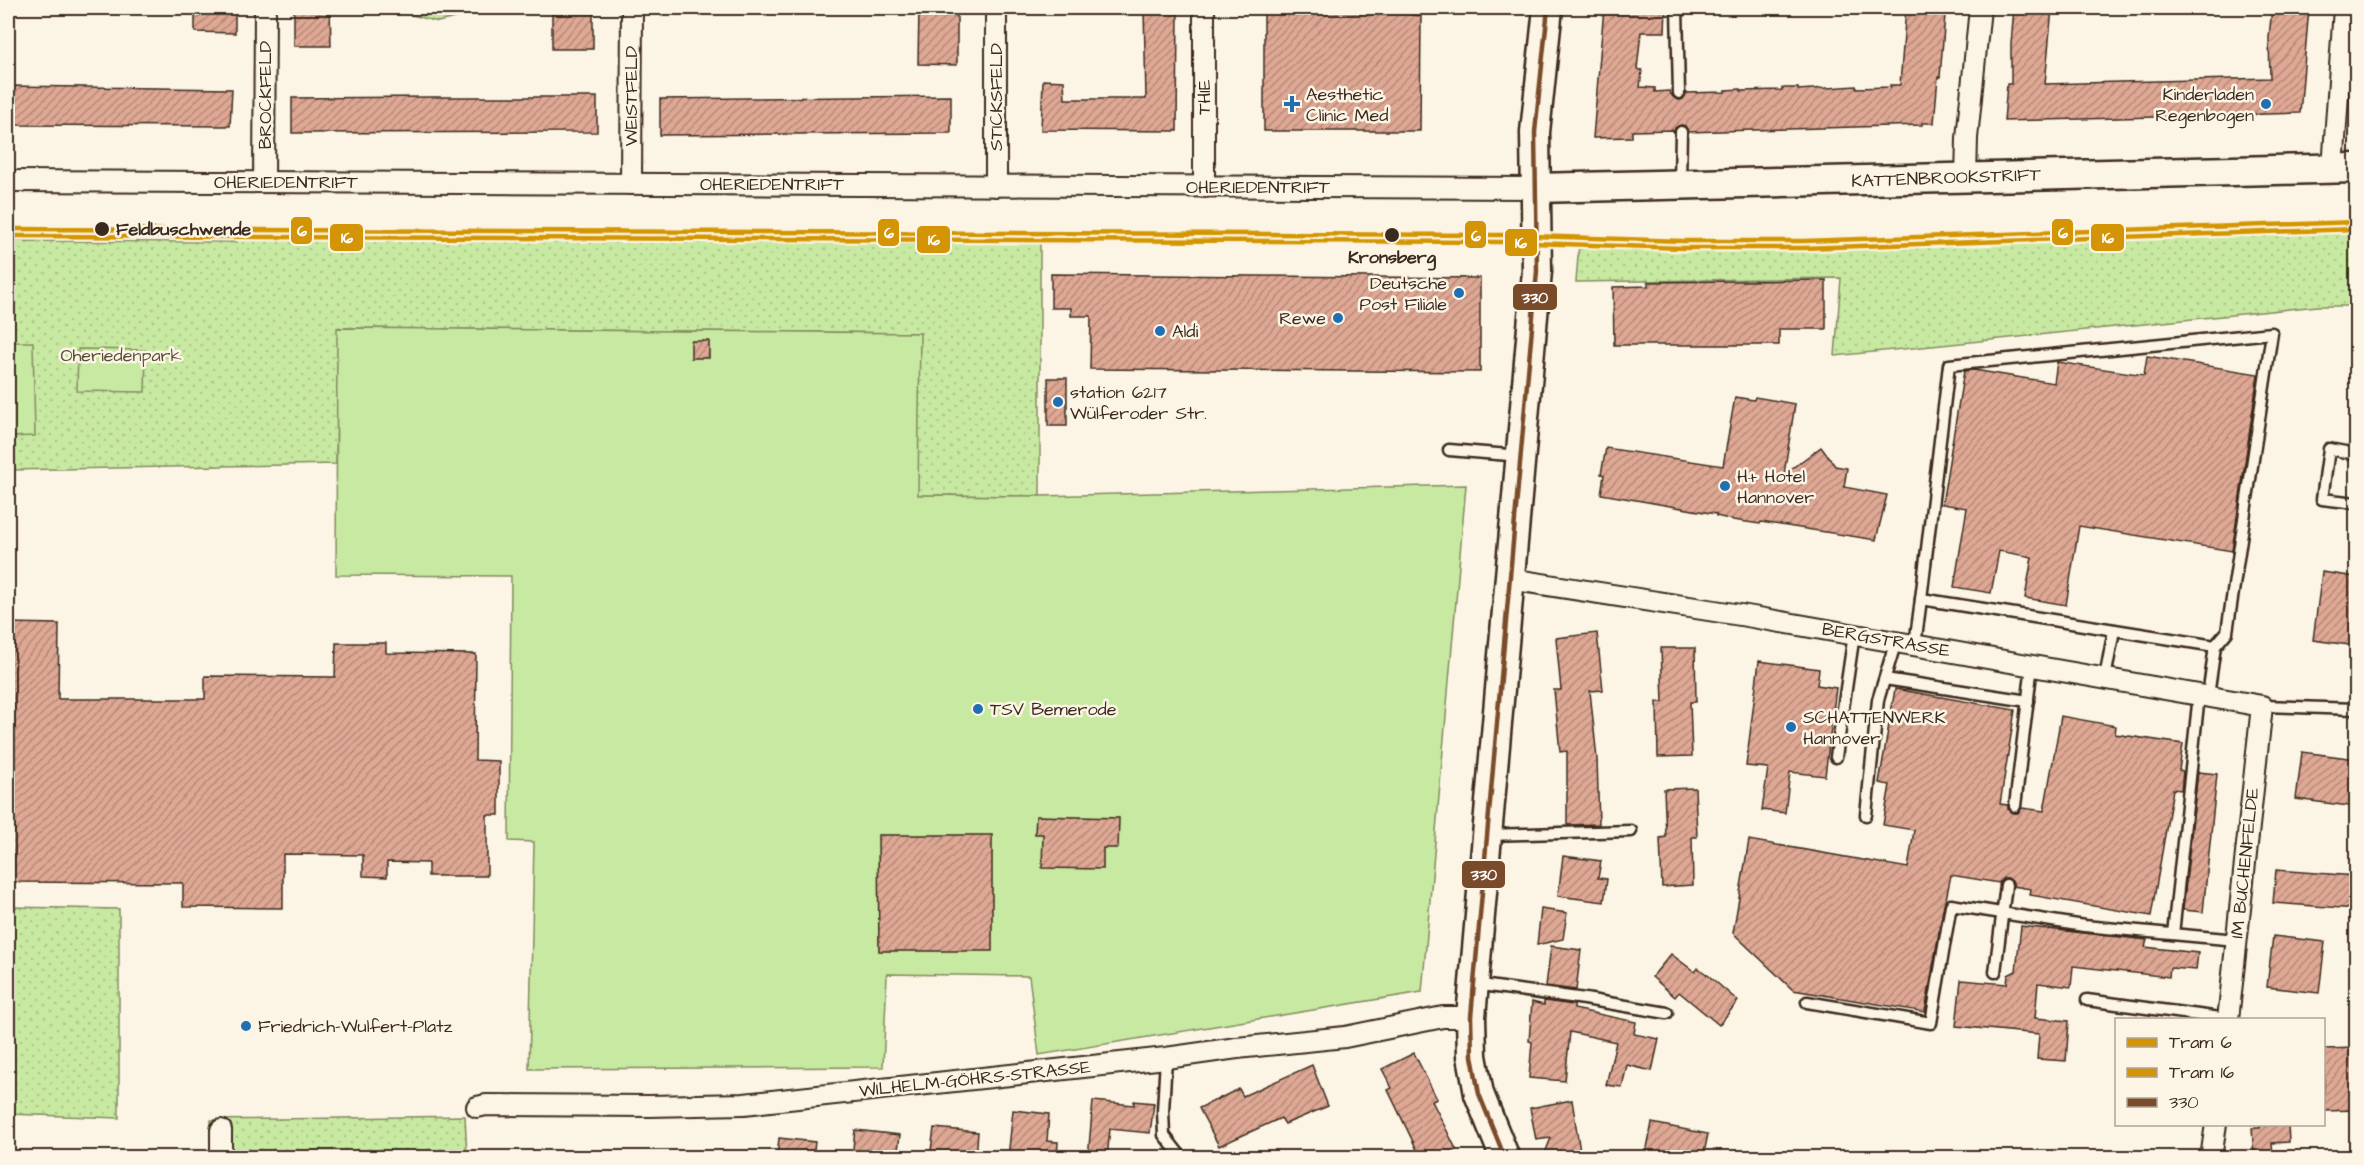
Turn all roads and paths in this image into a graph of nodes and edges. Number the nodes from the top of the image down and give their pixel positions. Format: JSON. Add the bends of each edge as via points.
{"nodes":[{"id":1,"x":265,"y":8,"type":"edge"},
{"id":2,"x":632,"y":8,"type":"edge"},
{"id":3,"x":996,"y":8,"type":"edge"},
{"id":4,"x":1204,"y":8,"type":"edge"},
{"id":5,"x":1548,"y":8,"type":"edge"},
{"id":6,"x":1677,"y":8,"type":"edge"},
{"id":7,"x":1980,"y":8,"type":"edge"},
{"id":8,"x":2344,"y":8,"type":"edge"},
{"id":9,"x":1679,"y":93,"type":"dead end"},
{"id":10,"x":1680,"y":132,"type":"dead end"},
{"id":11,"x":2345,"y":168,"type":"edge"},
{"id":12,"x":1966,"y":178,"type":"junction"},
{"id":13,"x":8,"y":181,"type":"edge"},
{"id":14,"x":264,"y":182,"type":"junction"},
{"id":15,"x":631,"y":184,"type":"junction"},
{"id":16,"x":1680,"y":185,"type":"junction"},
{"id":17,"x":996,"y":186,"type":"junction"},
{"id":18,"x":1204,"y":187,"type":"junction"},
{"id":19,"x":1536,"y":188,"type":"junction"},
{"id":20,"x":1449,"y":450,"type":"dead end"},
{"id":21,"x":2356,"y":454,"type":"edge"},
{"id":22,"x":1521,"y":456,"type":"junction"},
{"id":23,"x":2356,"y":504,"type":"edge"},
{"id":24,"x":1509,"y":579,"type":"junction"},
{"id":25,"x":1921,"y":599,"type":"junction"},
{"id":26,"x":2114,"y":630,"type":"junction"},
{"id":27,"x":1854,"y":634,"type":"junction"},
{"id":28,"x":1905,"y":643,"type":"junction"},
{"id":29,"x":2215,"y":646,"type":"junction"},
{"id":30,"x":2032,"y":665,"type":"junction"},
{"id":31,"x":2105,"y":678,"type":"junction"},
{"id":32,"x":1885,"y":679,"type":"junction"},
{"id":33,"x":2204,"y":696,"type":"junction"},
{"id":34,"x":2028,"y":701,"type":"junction"},
{"id":35,"x":2262,"y":706,"type":"junction"},
{"id":36,"x":2356,"y":709,"type":"edge"},
{"id":37,"x":1836,"y":757,"type":"dead end"},
{"id":38,"x":2015,"y":806,"type":"dead end"},
{"id":39,"x":1866,"y":815,"type":"dead end"},
{"id":40,"x":1631,"y":831,"type":"dead end"},
{"id":41,"x":1486,"y":835,"type":"junction"},
{"id":42,"x":2006,"y":885,"type":"dead end"},
{"id":43,"x":2002,"y":913,"type":"junction"},
{"id":44,"x":2174,"y":934,"type":"junction"},
{"id":45,"x":2237,"y":940,"type":"junction"},
{"id":46,"x":1995,"y":972,"type":"dead end"},
{"id":47,"x":1473,"y":984,"type":"junction"},
{"id":48,"x":2087,"y":1000,"type":"dead end"},
{"id":49,"x":1807,"y":1002,"type":"dead end"},
{"id":50,"x":1667,"y":1013,"type":"dead end"},
{"id":51,"x":1471,"y":1017,"type":"junction"},
{"id":52,"x":2221,"y":1018,"type":"edge"},
{"id":53,"x":2228,"y":1018,"type":"edge"},
{"id":54,"x":1166,"y":1058,"type":"junction"},
{"id":55,"x":477,"y":1107,"type":"dead end"},
{"id":56,"x":2216,"y":1126,"type":"edge"},
{"id":57,"x":221,"y":1130,"type":"dead end"},
{"id":58,"x":221,"y":1158,"type":"edge"},
{"id":59,"x":1182,"y":1158,"type":"edge"},
{"id":60,"x":1505,"y":1158,"type":"edge"},
{"id":61,"x":2211,"y":1158,"type":"edge"}],
"edges":[{"from":1,"to":14,"type":"street","name":"BROCKFELD"},
{"from":2,"to":15,"type":"street","name":"WEISTFELD"},
{"from":3,"to":17,"type":"street","name":"STICKSFELD"},
{"from":4,"to":18,"type":"street","name":"THIE"},
{"from":5,"to":19,"type":"main road","via":[[1535,132]]},
{"from":6,"to":9,"type":"lane"},
{"from":7,"to":12,"type":"street"},
{"from":8,"to":11,"type":"street"},
{"from":10,"to":16,"type":"lane"},
{"from":11,"to":12,"type":"main road","name":"KATTENBROOKSTRIFT"},
{"from":12,"to":16,"type":"main road","name":"KATTENBROOKSTRIFT"},
{"from":13,"to":14,"type":"street","name":"OHERIEDENTRIFT"},
{"from":14,"to":15,"type":"street","name":"OHERIEDENTRIFT"},
{"from":15,"to":17,"type":"street","name":"OHERIEDENTRIFT"},
{"from":16,"to":19,"type":"main road","name":"KATTENBROOKSTRIFT"},
{"from":17,"to":18,"type":"street","name":"OHERIEDENTRIFT"},
{"from":18,"to":19,"type":"street","name":"OHERIEDENTRIFT"},
{"from":19,"to":22,"type":"main road","via":[[1537,271]]},
{"from":20,"to":22,"type":"lane"},
{"from":21,"to":23,"type":"lane","via":[[2329,449],[2322,499]]},
{"from":22,"to":24,"type":"main road"},
{"from":24,"to":27,"type":"street","name":"BERGSTRASSE"},
{"from":24,"to":41,"type":"main road"},
{"from":25,"to":26,"type":"lane"},
{"from":25,"to":28,"type":"lane"},
{"from":25,"to":29,"type":"lane","via":[[1949,365],[2272,333],[2227,632]]},
{"from":26,"to":29,"type":"lane"},
{"from":26,"to":31,"type":"lane"},
{"from":27,"to":28,"type":"street","name":"BERGSTRASSE"},
{"from":27,"to":37,"type":"lane"},
{"from":28,"to":30,"type":"street","name":"BERGSTRASSE"},
{"from":28,"to":32,"type":"lane"},
{"from":29,"to":33,"type":"lane"},
{"from":30,"to":31,"type":"street","name":"BERGSTRASSE"},
{"from":30,"to":34,"type":"lane"},
{"from":31,"to":33,"type":"street","name":"BERGSTRASSE"},
{"from":32,"to":34,"type":"lane"},
{"from":32,"to":39,"type":"lane","via":[[1878,700]]},
{"from":33,"to":35,"type":"street","name":"BERGSTRASSE"},
{"from":33,"to":44,"type":"lane"},
{"from":34,"to":38,"type":"lane"},
{"from":35,"to":36,"type":"lane"},
{"from":35,"to":45,"type":"street","name":"IM BUCHENFELDE"},
{"from":40,"to":41,"type":"lane"},
{"from":41,"to":47,"type":"main road"},
{"from":42,"to":43,"type":"lane"},
{"from":43,"to":44,"type":"lane"},
{"from":43,"to":46,"type":"lane"},
{"from":43,"to":49,"type":"lane","via":[[1951,905],[1931,1023]]},
{"from":44,"to":45,"type":"lane"},
{"from":45,"to":53,"type":"street","name":"IM BUCHENFELDE"},
{"from":47,"to":50,"type":"lane"},
{"from":47,"to":51,"type":"main road"},
{"from":48,"to":52,"type":"lane"},
{"from":51,"to":54,"type":"street","name":"WILHELM-GÖHRS-STRASSE","via":[[1443,1017],[1345,1037]]},
{"from":51,"to":60,"type":"main road","via":[[1472,1056],[1479,1094]]},
{"from":54,"to":55,"type":"street","name":"WILHELM-GÖHRS-STRASSE","via":[[744,1104]]},
{"from":54,"to":59,"type":"lane","via":[[1164,1135]]},
{"from":56,"to":61,"type":"street"},
{"from":57,"to":58,"type":"street"}]}
